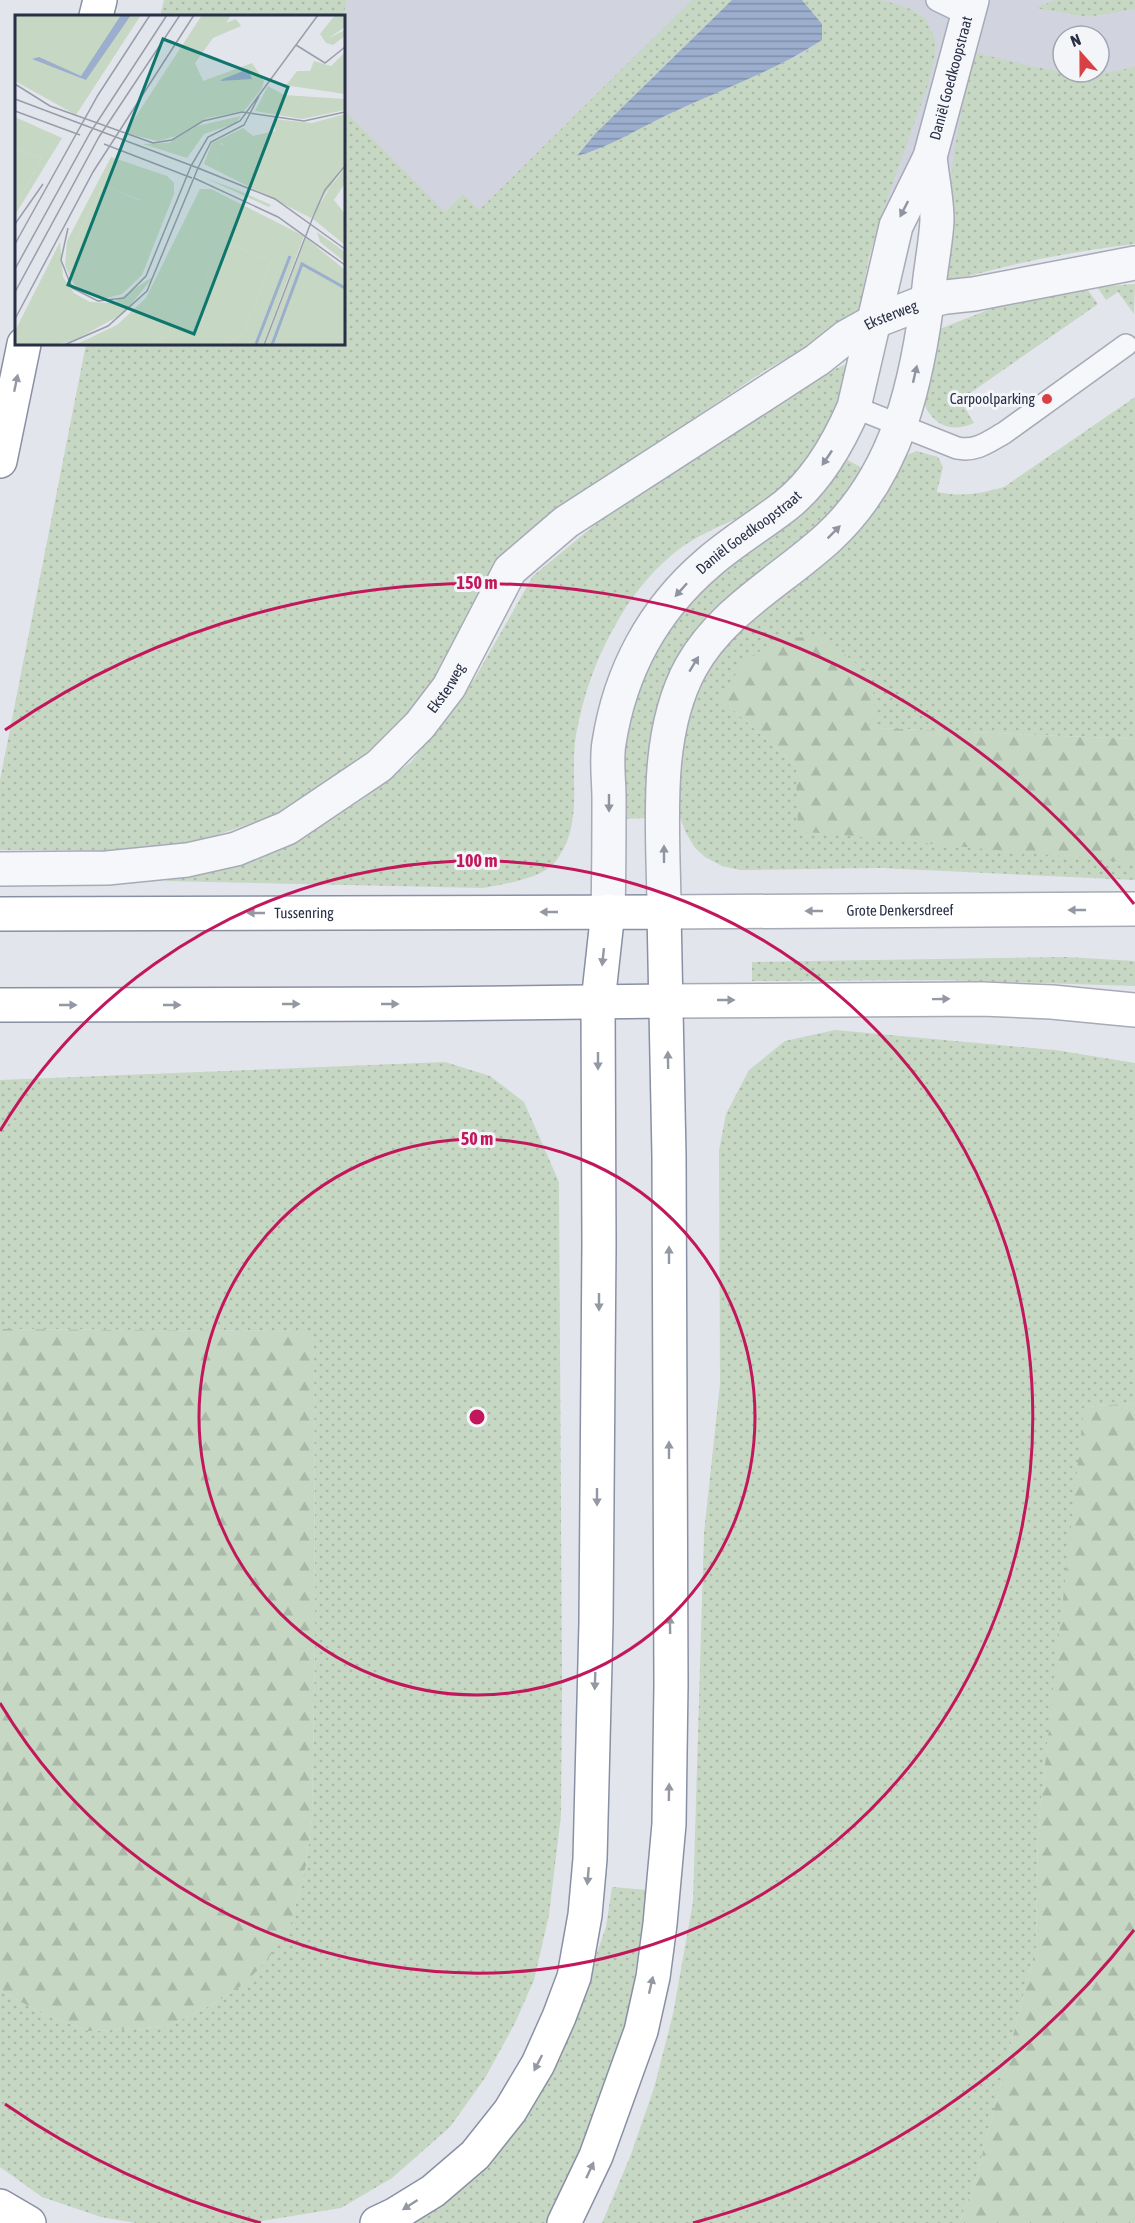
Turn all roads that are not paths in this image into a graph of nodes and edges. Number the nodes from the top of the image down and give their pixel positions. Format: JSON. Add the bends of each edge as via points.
{"nodes":[{"id":1,"x":100,"y":0,"type":"edge"},
{"id":2,"x":937,"y":0,"type":"edge"},
{"id":3,"x":970,"y":7,"type":"edge"},
{"id":4,"x":96,"y":15,"type":"edge"},
{"id":5,"x":930,"y":157,"type":"junction"},
{"id":6,"x":1135,"y":263,"type":"edge"},
{"id":7,"x":926,"y":311,"type":"junction"},
{"id":8,"x":871,"y":332,"type":"junction"},
{"id":9,"x":24,"y":345,"type":"edge"},
{"id":10,"x":1126,"y":345,"type":"dead end"},
{"id":11,"x":854,"y":406,"type":"junction"},
{"id":12,"x":901,"y":426,"type":"junction"},
{"id":13,"x":0,"y":461,"type":"edge"},
{"id":14,"x":0,"y":868,"type":"edge"},
{"id":15,"x":1135,"y":909,"type":"edge"},
{"id":16,"x":608,"y":912,"type":"junction"},
{"id":17,"x":664,"y":912,"type":"junction"},
{"id":18,"x":0,"y":914,"type":"edge"},
{"id":19,"x":667,"y":1001,"type":"junction"},
{"id":20,"x":598,"y":1002,"type":"junction"},
{"id":21,"x":11,"y":1005,"type":"edge"},
{"id":22,"x":1135,"y":1010,"type":"edge"},
{"id":23,"x":0,"y":2206,"type":"edge"},
{"id":24,"x":29,"y":2223,"type":"edge"},
{"id":25,"x":377,"y":2223,"type":"edge"},
{"id":26,"x":564,"y":2223,"type":"edge"}],
"edges":[{"from":1,"to":4,"type":"main road"},
{"from":2,"to":3,"type":"lane"},
{"from":3,"to":5,"type":"street","name":"Daniël Goedkoopstraat"},
{"from":5,"to":7,"type":"street","name":"Daniël Goedkoopstraat","via":[[937,219]]},
{"from":5,"to":8,"type":"street","name":"Daniël Goedkoopstraat","one_way":true,"via":[[896,226]]},
{"from":6,"to":7,"type":"street","name":"Eksterweg","via":[[974,294],[949,313]]},
{"from":7,"to":8,"type":"street","name":"Eksterweg"},
{"from":12,"to":7,"type":"street","name":"Daniël Goedkoopstraat","one_way":true,"via":[[917,370]]},
{"from":8,"to":11,"type":"street","name":"Daniël Goedkoopstraat"},
{"from":8,"to":14,"type":"street","name":"Eksterweg","via":[[817,360],[566,522],[510,570],[449,687],[420,725],[379,766],[287,828],[236,849],[187,860],[107,868]]},
{"from":13,"to":9,"type":"main road","one_way":true},
{"from":10,"to":12,"type":"lane","via":[[1004,433],[969,451]]},
{"from":11,"to":12,"type":"lane"},
{"from":11,"to":16,"type":"street","name":"Daniël Goedkoopstraat","one_way":true,"via":[[842,434],[810,483],[707,564],[680,590],[647,632],[616,707],[609,745]]},
{"from":17,"to":12,"type":"street","name":"Daniël Goedkoopstraat","one_way":true,"via":[[666,745],[691,668],[717,630],[748,600],[828,538],[852,513],[876,478]]},
{"from":15,"to":17,"type":"main road","name":"Grote Denkersdreef","one_way":true},
{"from":16,"to":17,"type":"main road","name":"Tussenring"},
{"from":16,"to":18,"type":"main road","name":"Tussenring","one_way":true},
{"from":16,"to":20,"type":"main road","one_way":true},
{"from":17,"to":19,"type":"main road"},
{"from":19,"to":20,"type":"main road"},
{"from":19,"to":22,"type":"main road","one_way":true,"via":[[982,999]]},
{"from":26,"to":19,"type":"main road","one_way":true,"via":[[596,2156],[641,2031],[655,1966],[669,1824]]},
{"from":21,"to":20,"type":"main road","one_way":true},
{"from":20,"to":25,"type":"main road","one_way":true,"via":[[596,1623],[590,1859],[574,1977],[538,2064],[510,2111],[476,2155],[433,2191]]},
{"from":23,"to":24,"type":"main road"}]}
